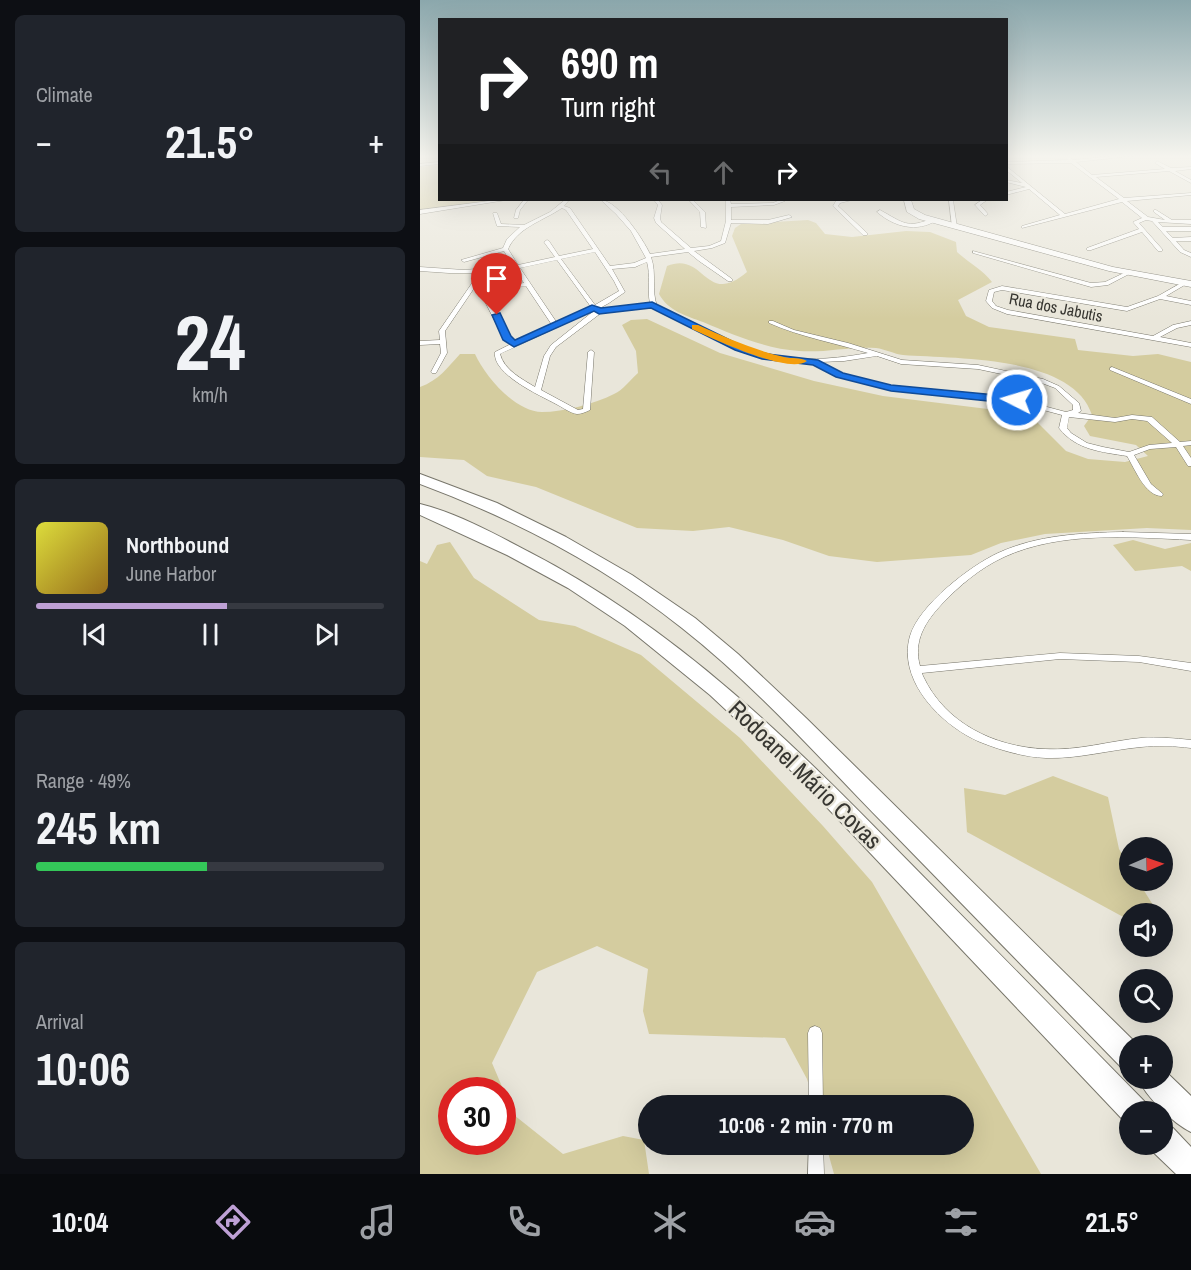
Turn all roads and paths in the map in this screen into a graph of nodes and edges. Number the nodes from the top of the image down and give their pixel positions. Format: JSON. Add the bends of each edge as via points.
{"nodes":[{"id":1,"x":435,"y":210,"type":"edge"},
{"id":2,"x":518,"y":210,"type":"edge"},
{"id":3,"x":556,"y":210,"type":"edge"},
{"id":4,"x":569,"y":210,"type":"edge"},
{"id":5,"x":615,"y":210,"type":"edge"},
{"id":6,"x":659,"y":210,"type":"edge"},
{"id":7,"x":700,"y":210,"type":"edge"},
{"id":8,"x":729,"y":210,"type":"edge"},
{"id":9,"x":839,"y":210,"type":"edge"},
{"id":10,"x":910,"y":210,"type":"edge"},
{"id":11,"x":952,"y":210,"type":"edge"},
{"id":12,"x":981,"y":210,"type":"edge"},
{"id":13,"x":1057,"y":210,"type":"edge"},
{"id":14,"x":1084,"y":210,"type":"edge"},
{"id":15,"x":1135,"y":210,"type":"edge"},
{"id":16,"x":1156,"y":211,"type":"dead end"},
{"id":17,"x":420,"y":212,"type":"edge"},
{"id":18,"x":880,"y":212,"type":"dead end"},
{"id":19,"x":495,"y":214,"type":"dead end"},
{"id":20,"x":985,"y":214,"type":"dead end"},
{"id":21,"x":1064,"y":216,"type":"junction"},
{"id":22,"x":516,"y":217,"type":"dead end"},
{"id":23,"x":789,"y":217,"type":"dead end"},
{"id":24,"x":1146,"y":218,"type":"junction"},
{"id":25,"x":729,"y":221,"type":"junction"},
{"id":26,"x":937,"y":221,"type":"junction"},
{"id":27,"x":1154,"y":221,"type":"junction"},
{"id":28,"x":954,"y":222,"type":"junction"},
{"id":29,"x":1172,"y":222,"type":"junction"},
{"id":30,"x":1190,"y":224,"type":"edge"},
{"id":31,"x":525,"y":226,"type":"junction"},
{"id":32,"x":704,"y":227,"type":"dead end"},
{"id":33,"x":1024,"y":227,"type":"dead end"},
{"id":34,"x":1162,"y":229,"type":"junction"},
{"id":35,"x":1142,"y":230,"type":"junction"},
{"id":36,"x":866,"y":234,"type":"dead end"},
{"id":37,"x":1191,"y":239,"type":"edge"},
{"id":38,"x":1172,"y":240,"type":"junction"},
{"id":39,"x":547,"y":242,"type":"dead end"},
{"id":40,"x":505,"y":249,"type":"junction"},
{"id":41,"x":1089,"y":249,"type":"dead end"},
{"id":42,"x":1180,"y":249,"type":"junction"},
{"id":43,"x":1191,"y":249,"type":"edge"},
{"id":44,"x":597,"y":250,"type":"junction"},
{"id":45,"x":690,"y":250,"type":"junction"},
{"id":46,"x":1160,"y":250,"type":"dead end"},
{"id":47,"x":975,"y":252,"type":"dead end"},
{"id":48,"x":1191,"y":255,"type":"edge"},
{"id":49,"x":648,"y":257,"type":"junction"},
{"id":50,"x":556,"y":258,"type":"junction"},
{"id":51,"x":464,"y":260,"type":"dead end"},
{"id":52,"x":516,"y":267,"type":"junction"},
{"id":53,"x":608,"y":268,"type":"junction"},
{"id":54,"x":420,"y":269,"type":"edge"},
{"id":55,"x":484,"y":270,"type":"junction"},
{"id":56,"x":1128,"y":273,"type":"junction"},
{"id":57,"x":730,"y":280,"type":"dead end"},
{"id":58,"x":1188,"y":283,"type":"edge"},
{"id":59,"x":526,"y":284,"type":"junction"},
{"id":60,"x":1160,"y":297,"type":"junction"},
{"id":61,"x":1191,"y":303,"type":"edge"},
{"id":62,"x":652,"y":305,"type":"junction"},
{"id":63,"x":597,"y":309,"type":"junction"},
{"id":64,"x":771,"y":322,"type":"dead end"},
{"id":65,"x":1191,"y":323,"type":"edge"},
{"id":66,"x":555,"y":325,"type":"junction"},
{"id":67,"x":1154,"y":338,"type":"junction"},
{"id":68,"x":444,"y":342,"type":"junction"},
{"id":69,"x":420,"y":343,"type":"edge"},
{"id":70,"x":514,"y":344,"type":"junction"},
{"id":71,"x":1191,"y":345,"type":"edge"},
{"id":72,"x":591,"y":352,"type":"dead end"},
{"id":73,"x":878,"y":354,"type":"junction"},
{"id":74,"x":815,"y":362,"type":"junction"},
{"id":75,"x":1112,"y":369,"type":"dead end"},
{"id":76,"x":434,"y":372,"type":"dead end"},
{"id":77,"x":537,"y":391,"type":"junction"},
{"id":78,"x":1191,"y":402,"type":"edge"},
{"id":79,"x":1066,"y":414,"type":"junction"},
{"id":80,"x":1191,"y":443,"type":"edge"},
{"id":81,"x":1178,"y":444,"type":"junction"},
{"id":82,"x":1130,"y":454,"type":"junction"},
{"id":83,"x":1191,"y":464,"type":"edge"},
{"id":84,"x":420,"y":480,"type":"edge"},
{"id":85,"x":1160,"y":494,"type":"dead end"},
{"id":86,"x":420,"y":509,"type":"edge"},
{"id":87,"x":1191,"y":537,"type":"edge"},
{"id":88,"x":1191,"y":667,"type":"edge"},
{"id":89,"x":916,"y":670,"type":"junction"},
{"id":90,"x":1191,"y":744,"type":"edge"},
{"id":91,"x":815,"y":1033,"type":"dead end"},
{"id":92,"x":1119,"y":1045,"type":"edge"},
{"id":93,"x":1163,"y":1089,"type":"edge"},
{"id":94,"x":816,"y":1095,"type":"edge"},
{"id":95,"x":1124,"y":1101,"type":"edge"},
{"id":96,"x":1191,"y":1117,"type":"edge"},
{"id":97,"x":1173,"y":1151,"type":"edge"},
{"id":98,"x":816,"y":1155,"type":"edge"},
{"id":99,"x":1191,"y":1168,"type":"edge"},
{"id":100,"x":816,"y":1174,"type":"edge"}],
"edges":[{"from":1,"to":17,"type":"street"},
{"from":2,"to":22,"type":"street"},
{"from":3,"to":31,"type":"street"},
{"from":4,"to":44,"type":"street"},
{"from":5,"to":49,"type":"street"},
{"from":6,"to":45,"type":"street","via":[[659,223]]},
{"from":7,"to":32,"type":"street"},
{"from":8,"to":25,"type":"street"},
{"from":9,"to":36,"type":"street"},
{"from":10,"to":26,"type":"street"},
{"from":11,"to":28,"type":"street"},
{"from":12,"to":20,"type":"street"},
{"from":13,"to":21,"type":"street"},
{"from":14,"to":21,"type":"street"},
{"from":15,"to":24,"type":"street"},
{"from":16,"to":29,"type":"street"},
{"from":18,"to":26,"type":"street","via":[[904,226]]},
{"from":19,"to":31,"type":"street","via":[[499,225]]},
{"from":21,"to":33,"type":"street"},
{"from":23,"to":25,"type":"street","via":[[768,222]]},
{"from":24,"to":27,"type":"street"},
{"from":24,"to":35,"type":"street","via":[[1136,222]]},
{"from":25,"to":45,"type":"street","via":[[723,242]]},
{"from":26,"to":28,"type":"street"},
{"from":27,"to":29,"type":"street"},
{"from":27,"to":34,"type":"street"},
{"from":28,"to":56,"type":"street"},
{"from":29,"to":30,"type":"street"},
{"from":30,"to":34,"type":"street"},
{"from":31,"to":40,"type":"street","via":[[511,236]]},
{"from":34,"to":38,"type":"street"},
{"from":35,"to":41,"type":"street"},
{"from":35,"to":46,"type":"street"},
{"from":37,"to":38,"type":"street"},
{"from":38,"to":42,"type":"street"},
{"from":39,"to":50,"type":"street"},
{"from":40,"to":51,"type":"street"},
{"from":40,"to":52,"type":"street"},
{"from":42,"to":43,"type":"street"},
{"from":42,"to":48,"type":"street"},
{"from":44,"to":50,"type":"street"},
{"from":44,"to":53,"type":"street"},
{"from":45,"to":49,"type":"street"},
{"from":45,"to":57,"type":"street"},
{"from":47,"to":56,"type":"street","via":[[1091,285],[1106,284]]},
{"from":49,"to":53,"type":"street","via":[[635,265]]},
{"from":49,"to":62,"type":"street","via":[[652,268]]},
{"from":50,"to":52,"type":"street"},
{"from":50,"to":63,"type":"street"},
{"from":52,"to":55,"type":"street"},
{"from":52,"to":59,"type":"street"},
{"from":53,"to":63,"type":"street","via":[[622,292]]},
{"from":54,"to":55,"type":"street"},
{"from":55,"to":68,"type":"street","via":[[449,318],[442,331]]},
{"from":56,"to":58,"type":"street"},
{"from":58,"to":60,"type":"street","name":"Rua dos Jabutis"},
{"from":59,"to":66,"type":"street"},
{"from":59,"to":70,"type":"street","via":[[495,288],[484,294],[506,338]]},
{"from":60,"to":61,"type":"street"},
{"from":60,"to":67,"type":"street","name":"Rua dos Jabutis","via":[[1127,309],[1002,288],[989,295],[991,305],[1001,310]]},
{"from":62,"to":63,"type":"street"},
{"from":62,"to":74,"type":"street","via":[[738,348],[777,359]]},
{"from":63,"to":66,"type":"street"},
{"from":63,"to":77,"type":"street","via":[[553,346]]},
{"from":64,"to":73,"type":"street"},
{"from":65,"to":67,"type":"street","via":[[1175,326]]},
{"from":66,"to":70,"type":"street"},
{"from":67,"to":71,"type":"street","name":"Rua dos Jabutis"},
{"from":68,"to":69,"type":"street"},
{"from":68,"to":76,"type":"street","via":[[444,353]]},
{"from":70,"to":77,"type":"street","via":[[497,353],[497,358]]},
{"from":72,"to":77,"type":"street","via":[[586,410],[578,412]]},
{"from":73,"to":74,"type":"street"},
{"from":73,"to":79,"type":"street","via":[[901,362],[978,367],[1041,380],[1057,387],[1077,404],[1077,411]]},
{"from":74,"to":79,"type":"street","via":[[839,375],[891,388],[1017,400]]},
{"from":75,"to":78,"type":"street"},
{"from":79,"to":81,"type":"street","via":[[1114,420],[1149,419]]},
{"from":79,"to":82,"type":"street","via":[[1063,428],[1077,442]]},
{"from":80,"to":81,"type":"street"},
{"from":81,"to":82,"type":"street"},
{"from":81,"to":83,"type":"street"},
{"from":82,"to":85,"type":"street","via":[[1148,485]]},
{"from":84,"to":92,"type":"highway","name":"Rodoanel Mário Covas","via":[[510,515],[566,545],[688,624],[782,707]]},
{"from":86,"to":95,"type":"highway","name":"Rodoanel Mário Covas","via":[[513,551],[580,589],[659,642],[706,681],[810,775]]},
{"from":87,"to":89,"type":"street","via":[[1086,537],[1033,544],[994,558],[975,569],[922,621],[914,638]]},
{"from":88,"to":89,"type":"street","via":[[1139,659],[1060,656]]},
{"from":89,"to":90,"type":"street","via":[[924,690],[939,710],[960,728],[1019,751],[1068,754],[1145,742]]},
{"from":91,"to":94,"type":"street"},
{"from":93,"to":96,"type":"highway"},
{"from":97,"to":99,"type":"highway"},
{"from":98,"to":100,"type":"street"}]}
